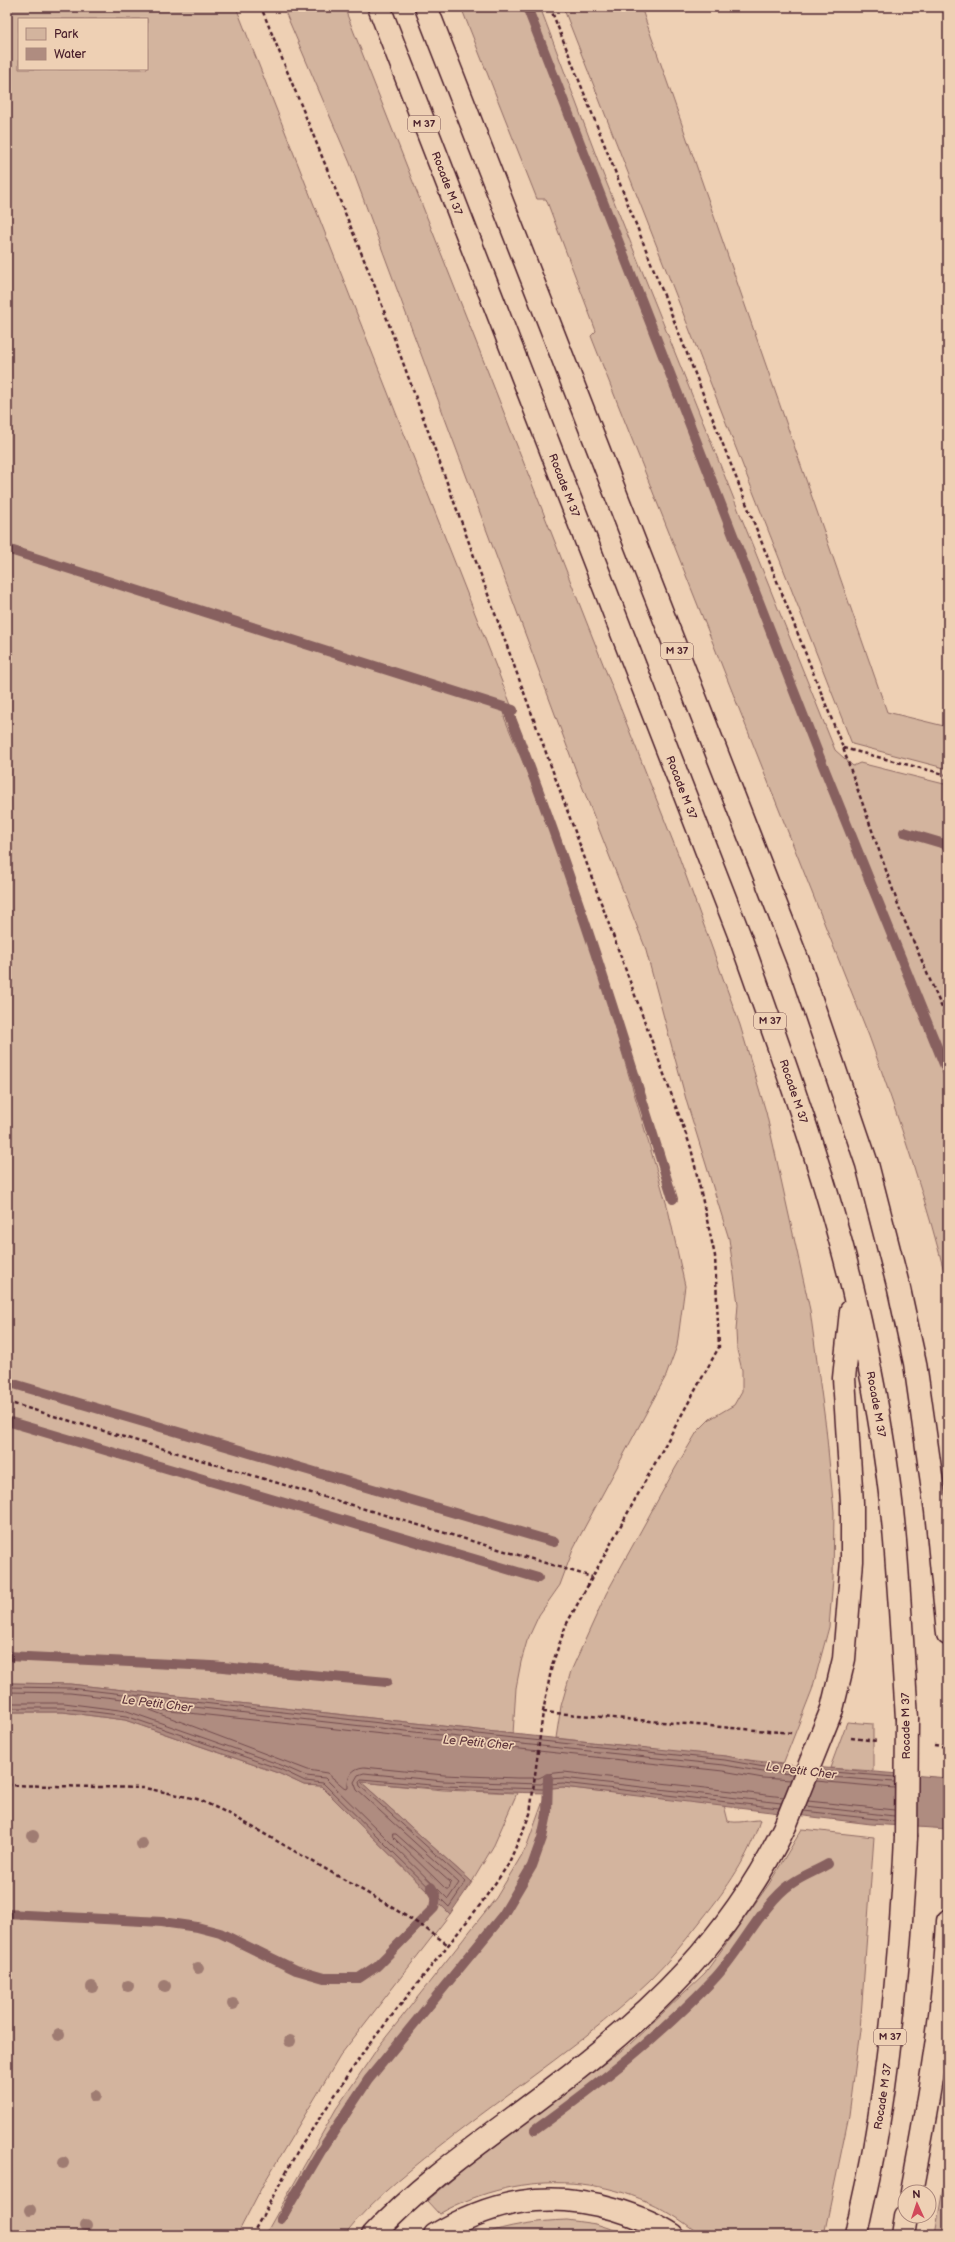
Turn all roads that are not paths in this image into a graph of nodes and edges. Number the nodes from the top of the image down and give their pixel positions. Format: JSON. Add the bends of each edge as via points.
{"nodes":[{"id":1,"x":379,"y":7,"type":"edge"},
{"id":2,"x":426,"y":7,"type":"edge"},
{"id":3,"x":853,"y":1290,"type":"junction"},
{"id":4,"x":948,"y":1633,"type":"edge"},
{"id":5,"x":948,"y":1921,"type":"edge"},
{"id":6,"x":913,"y":2184,"type":"edge"},
{"id":7,"x":905,"y":2224,"type":"edge"},
{"id":8,"x":373,"y":2235,"type":"edge"},
{"id":9,"x":435,"y":2235,"type":"edge"},
{"id":10,"x":673,"y":2235,"type":"edge"},
{"id":11,"x":856,"y":2235,"type":"edge"},
{"id":12,"x":903,"y":2235,"type":"edge"}],
"edges":[{"from":1,"to":3,"type":"highway","name":"Rocade M 37","number":"M 37","via":[[740,937],[782,1054],[826,1192]]},
{"from":2,"to":4,"type":"highway","number":"M 37","via":[[798,964],[867,1164],[915,1363],[936,1511]]},
{"from":3,"to":8,"type":"highway","bridge":true,"via":[[844,1378],[852,1503],[852,1561],[844,1659],[832,1709],[785,1826],[764,1865],[722,1930],[671,1987],[610,2043],[416,2192]]},
{"from":3,"to":11,"type":"highway","name":"Rocade M 37","number":"M 37","bridge":true,"via":[[881,1435],[895,1539],[907,1718],[906,1837],[902,1925],[894,2012],[875,2143]]},
{"from":5,"to":6,"type":"highway","via":[[937,2030],[923,2132]]},
{"from":7,"to":12,"type":"highway"},
{"from":9,"to":10,"type":"highway","via":[[472,2216],[500,2206],[527,2200],[557,2199],[600,2205],[624,2212]]}]}
